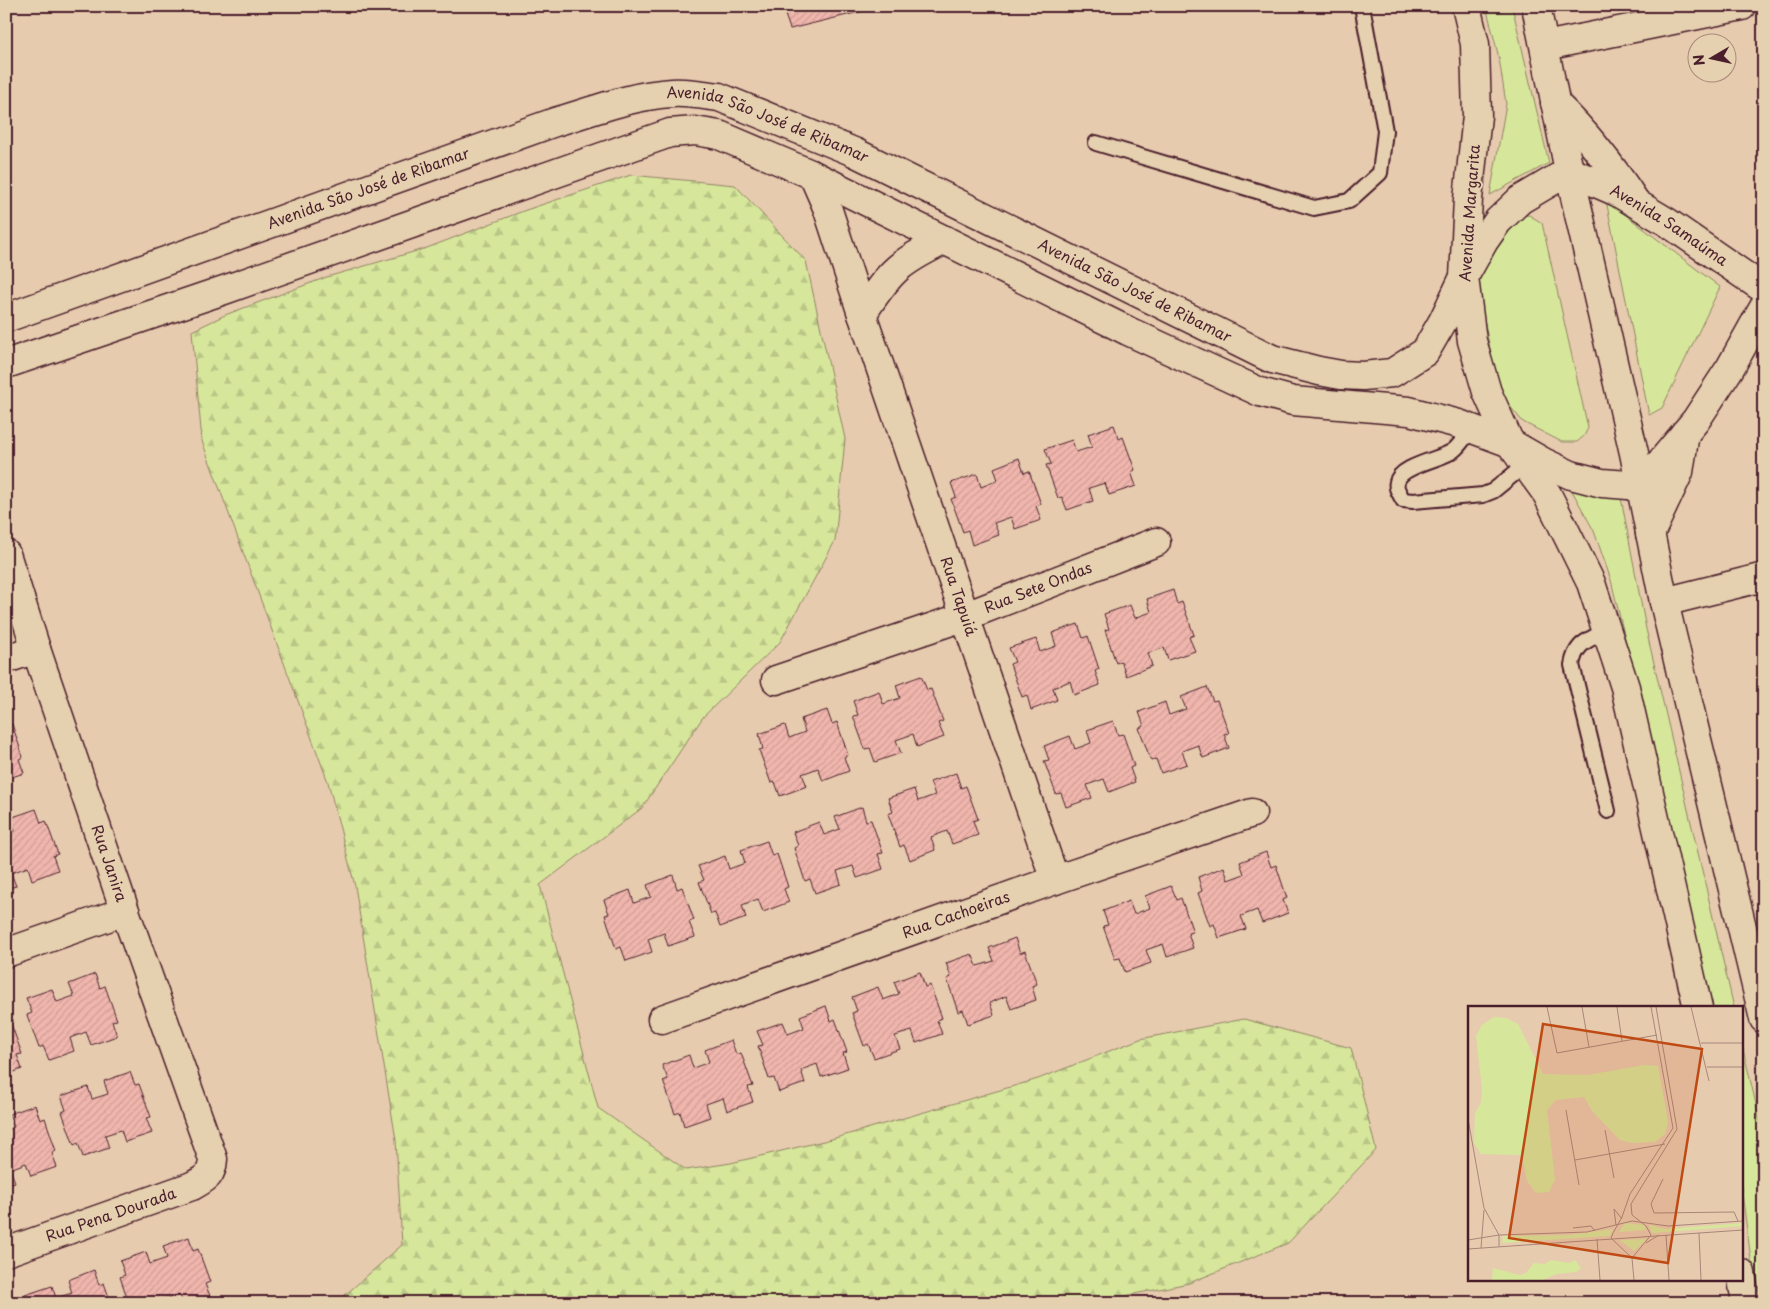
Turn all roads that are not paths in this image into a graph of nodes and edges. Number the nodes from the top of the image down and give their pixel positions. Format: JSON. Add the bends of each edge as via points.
{"nodes":[{"id":1,"x":1362,"y":6,"type":"edge"},
{"id":2,"x":1466,"y":6,"type":"edge"},
{"id":3,"x":1536,"y":6,"type":"edge"},
{"id":4,"x":1742,"y":6,"type":"edge"},
{"id":5,"x":1545,"y":46,"type":"junction"},
{"id":6,"x":1555,"y":103,"type":"junction"},
{"id":7,"x":1096,"y":143,"type":"dead end"},
{"id":8,"x":1569,"y":170,"type":"junction"},
{"id":9,"x":813,"y":175,"type":"junction"},
{"id":10,"x":911,"y":180,"type":"junction"},
{"id":11,"x":1636,"y":203,"type":"junction"},
{"id":12,"x":894,"y":215,"type":"junction"},
{"id":13,"x":945,"y":240,"type":"junction"},
{"id":14,"x":1464,"y":277,"type":"junction"},
{"id":15,"x":1764,"y":289,"type":"edge"},
{"id":16,"x":1764,"y":307,"type":"edge"},
{"id":17,"x":862,"y":314,"type":"junction"},
{"id":18,"x":6,"y":318,"type":"edge"},
{"id":19,"x":6,"y":364,"type":"edge"},
{"id":20,"x":1303,"y":367,"type":"junction"},
{"id":21,"x":1293,"y":401,"type":"junction"},
{"id":22,"x":1472,"y":428,"type":"junction"},
{"id":23,"x":1685,"y":433,"type":"junction"},
{"id":24,"x":1517,"y":454,"type":"junction"},
{"id":25,"x":1641,"y":486,"type":"junction"},
{"id":26,"x":1650,"y":534,"type":"junction"},
{"id":27,"x":1156,"y":542,"type":"dead end"},
{"id":28,"x":6,"y":554,"type":"edge"},
{"id":29,"x":1764,"y":577,"type":"edge"},
{"id":30,"x":1664,"y":602,"type":"junction"},
{"id":31,"x":966,"y":616,"type":"junction"},
{"id":32,"x":1607,"y":630,"type":"junction"},
{"id":33,"x":36,"y":649,"type":"junction"},
{"id":34,"x":6,"y":659,"type":"edge"},
{"id":35,"x":776,"y":680,"type":"dead end"},
{"id":36,"x":1608,"y":811,"type":"dead end"},
{"id":37,"x":1252,"y":813,"type":"dead end"},
{"id":38,"x":1055,"y":880,"type":"junction"},
{"id":39,"x":125,"y":911,"type":"junction"},
{"id":40,"x":6,"y":953,"type":"edge"},
{"id":41,"x":1698,"y":1006,"type":"edge"},
{"id":42,"x":662,"y":1019,"type":"dead end"},
{"id":43,"x":1764,"y":1020,"type":"edge"},
{"id":44,"x":212,"y":1171,"type":"joint"},
{"id":45,"x":6,"y":1252,"type":"edge"},
{"id":46,"x":1742,"y":1279,"type":"edge"},
{"id":47,"x":1746,"y":1303,"type":"edge"}],
"edges":[{"from":1,"to":7,"type":"lane","via":[[1385,131],[1380,173],[1349,201],[1314,208]]},
{"from":2,"to":14,"type":"street","name":"Avenida Margarita","via":[[1475,44],[1477,116]]},
{"from":3,"to":5,"type":"street"},
{"from":4,"to":5,"type":"street"},
{"from":5,"to":6,"type":"street"},
{"from":6,"to":8,"type":"street"},
{"from":6,"to":11,"type":"street","via":[[1614,168]]},
{"from":8,"to":11,"type":"street","name":"Avenida Samaúma"},
{"from":8,"to":14,"type":"street","name":"Avenida São José de Ribamar","via":[[1520,200],[1498,221]]},
{"from":8,"to":25,"type":"street"},
{"from":9,"to":12,"type":"street","name":"Avenida São José de Ribamar"},
{"from":9,"to":17,"type":"street","name":"Rua Tapuiá","via":[[828,207]]},
{"from":9,"to":19,"type":"street","name":"Avenida São José de Ribamar","via":[[719,135],[695,131],[670,133]]},
{"from":10,"to":12,"type":"street"},
{"from":10,"to":18,"type":"street","name":"Avenida São José de Ribamar","via":[[854,152],[718,97],[673,93],[650,96],[556,122]]},
{"from":10,"to":20,"type":"street","name":"Avenida São José de Ribamar","via":[[1272,359]]},
{"from":11,"to":15,"type":"street","name":"Avenida Samaúma"},
{"from":12,"to":13,"type":"street","name":"Avenida São José de Ribamar"},
{"from":13,"to":17,"type":"street","via":[[898,268],[883,283]]},
{"from":13,"to":21,"type":"street","name":"Avenida São José de Ribamar","via":[[1230,380]]},
{"from":14,"to":20,"type":"street","name":"Avenida São José de Ribamar","via":[[1425,352],[1392,374],[1348,375]]},
{"from":14,"to":24,"type":"street","name":"Avenida Margarita","via":[[1472,341],[1488,392]]},
{"from":16,"to":23,"type":"street","via":[[1730,368]]},
{"from":17,"to":31,"type":"street","name":"Rua Tapuiá"},
{"from":20,"to":21,"type":"street"},
{"from":21,"to":22,"type":"street","name":"Avenida São José de Ribamar","via":[[1408,411]]},
{"from":22,"to":24,"type":"street","name":"Avenida São José de Ribamar"},
{"from":22,"to":24,"type":"lane","via":[[1454,451],[1424,461],[1400,475],[1396,482],[1403,500],[1483,495],[1493,490]]},
{"from":23,"to":25,"type":"street"},
{"from":23,"to":26,"type":"street","via":[[1679,472]]},
{"from":24,"to":25,"type":"street","name":"Avenida São José de Ribamar","via":[[1602,483]]},
{"from":24,"to":32,"type":"street","name":"Avenida Margarita","via":[[1547,494],[1587,574]]},
{"from":25,"to":26,"type":"street"},
{"from":26,"to":30,"type":"street"},
{"from":27,"to":31,"type":"street","name":"Rua Sete Ondas"},
{"from":28,"to":33,"type":"street","name":"Rua Janira"},
{"from":29,"to":30,"type":"street"},
{"from":30,"to":43,"type":"street"},
{"from":31,"to":35,"type":"street","name":"Rua Sete Ondas"},
{"from":31,"to":38,"type":"street","name":"Rua Tapuiá"},
{"from":32,"to":36,"type":"lane","via":[[1582,644],[1574,653],[1572,664]]},
{"from":32,"to":41,"type":"street","name":"Avenida Margarita","via":[[1627,695]]},
{"from":33,"to":34,"type":"street"},
{"from":33,"to":39,"type":"street","name":"Rua Janira"},
{"from":37,"to":38,"type":"street","name":"Rua Cachoeiras"},
{"from":38,"to":42,"type":"street","name":"Rua Cachoeiras"},
{"from":39,"to":40,"type":"street"},
{"from":39,"to":44,"type":"street","name":"Rua Janira","via":[[210,1149]]},
{"from":44,"to":45,"type":"street","name":"Rua Pena Dourada","via":[[192,1186]]},
{"from":46,"to":47,"type":"street"}]}
